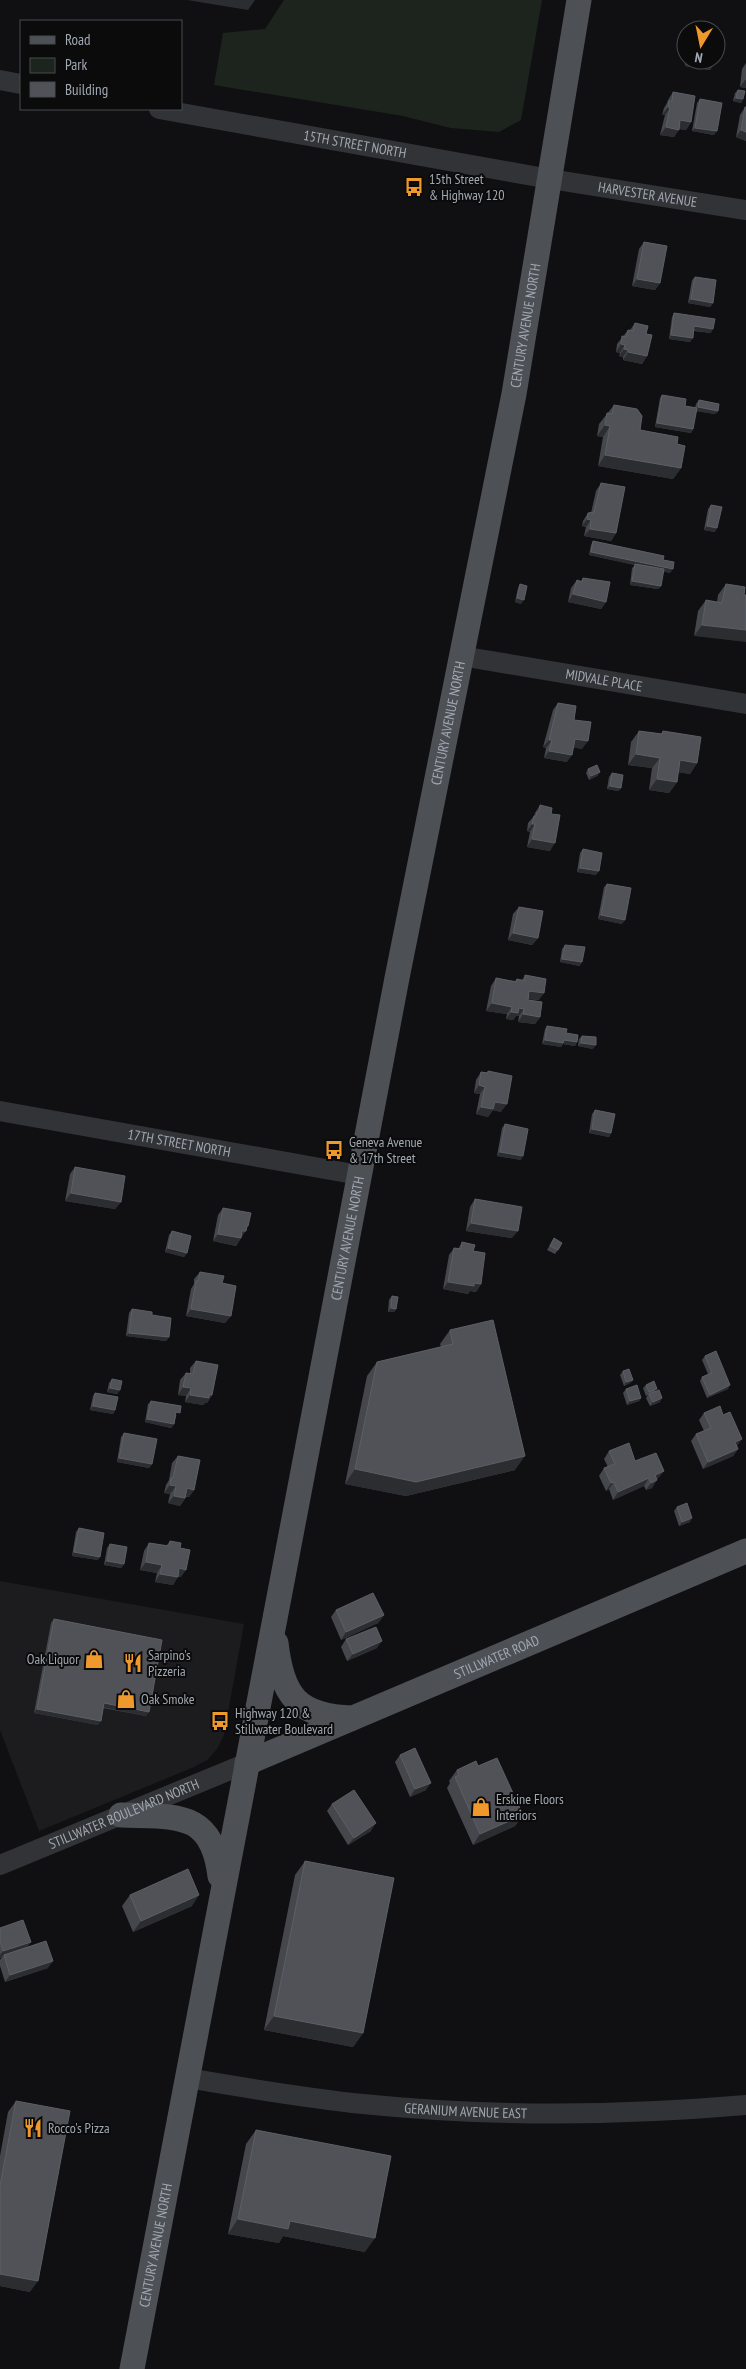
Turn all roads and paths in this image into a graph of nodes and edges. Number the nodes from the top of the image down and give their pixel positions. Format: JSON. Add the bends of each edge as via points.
{"nodes":[{"id":1,"x":580,"y":0,"type":"edge"},
{"id":2,"x":0,"y":80,"type":"edge"},
{"id":3,"x":20,"y":84,"type":"edge"},
{"id":4,"x":165,"y":110,"type":"edge"},
{"id":5,"x":550,"y":179,"type":"junction"},
{"id":6,"x":746,"y":210,"type":"edge"},
{"id":7,"x":462,"y":656,"type":"junction"},
{"id":8,"x":746,"y":704,"type":"edge"},
{"id":9,"x":0,"y":1111,"type":"edge"},
{"id":10,"x":360,"y":1175,"type":"junction"},
{"id":11,"x":746,"y":1551,"type":"edge"},
{"id":12,"x":274,"y":1620,"type":"junction"},
{"id":13,"x":355,"y":1718,"type":"junction"},
{"id":14,"x":247,"y":1763,"type":"junction"},
{"id":15,"x":122,"y":1815,"type":"junction"},
{"id":16,"x":0,"y":1865,"type":"edge"},
{"id":17,"x":222,"y":1892,"type":"junction"},
{"id":18,"x":187,"y":2078,"type":"junction"},
{"id":19,"x":746,"y":2106,"type":"edge"},
{"id":20,"x":132,"y":2369,"type":"edge"}],
"edges":[{"from":1,"to":5,"type":"main road","name":"CENTURY AVENUE NORTH"},
{"from":2,"to":3,"type":"street"},
{"from":4,"to":5,"type":"street","name":"15TH STREET NORTH"},
{"from":5,"to":6,"type":"street","name":"HARVESTER AVENUE"},
{"from":5,"to":7,"type":"main road","name":"CENTURY AVENUE NORTH","via":[[514,394]]},
{"from":7,"to":8,"type":"street","name":"MIDVALE PLACE"},
{"from":7,"to":10,"type":"main road","name":"CENTURY AVENUE NORTH"},
{"from":9,"to":10,"type":"street","name":"17TH STREET NORTH"},
{"from":10,"to":12,"type":"main road","name":"CENTURY AVENUE NORTH"},
{"from":11,"to":13,"type":"main road","name":"STILLWATER ROAD"},
{"from":12,"to":13,"type":"main road","via":[[280,1673],[292,1696],[317,1713]]},
{"from":12,"to":14,"type":"main road","name":"CENTURY AVENUE NORTH"},
{"from":13,"to":14,"type":"main road","name":"STILLWATER ROAD"},
{"from":14,"to":15,"type":"street","name":"STILLWATER BOULEVARD NORTH"},
{"from":14,"to":17,"type":"main road","name":"CENTURY AVENUE NORTH"},
{"from":15,"to":16,"type":"street","name":"STILLWATER BOULEVARD NORTH"},
{"from":15,"to":17,"type":"main road","via":[[179,1818],[204,1831],[216,1850]]},
{"from":17,"to":18,"type":"main road","name":"CENTURY AVENUE NORTH"},
{"from":18,"to":19,"type":"street","name":"GERANIUM AVENUE EAST","via":[[321,2099],[462,2112],[547,2114]]},
{"from":18,"to":20,"type":"main road","name":"CENTURY AVENUE NORTH"}]}
